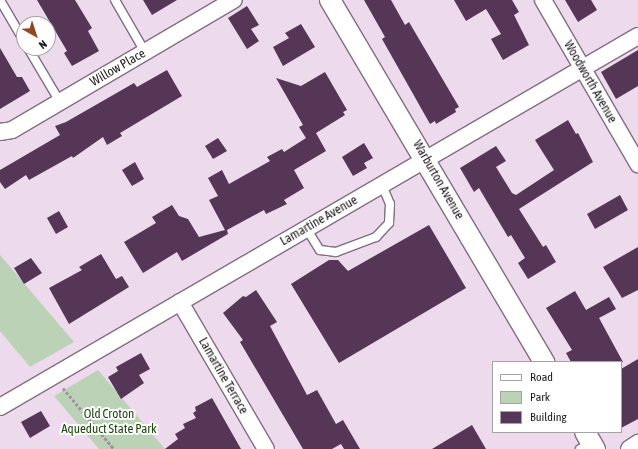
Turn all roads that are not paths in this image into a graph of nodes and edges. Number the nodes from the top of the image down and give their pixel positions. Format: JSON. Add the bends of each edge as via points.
{"nodes":[{"id":1,"x":0,"y":0,"type":"edge"},
{"id":2,"x":115,"y":0,"type":"edge"},
{"id":3,"x":234,"y":0,"type":"edge"},
{"id":4,"x":330,"y":0,"type":"edge"},
{"id":5,"x":543,"y":0,"type":"edge"},
{"id":6,"x":16,"y":27,"type":"edge"},
{"id":7,"x":638,"y":36,"type":"edge"},
{"id":8,"x":145,"y":52,"type":"junction"},
{"id":9,"x":33,"y":56,"type":"edge"},
{"id":10,"x":582,"y":68,"type":"junction"},
{"id":11,"x":60,"y":102,"type":"junction"},
{"id":12,"x":0,"y":132,"type":"edge"},
{"id":13,"x":426,"y":159,"type":"junction"},
{"id":14,"x":638,"y":164,"type":"edge"},
{"id":15,"x":382,"y":184,"type":"junction"},
{"id":16,"x":306,"y":228,"type":"junction"},
{"id":17,"x":180,"y":302,"type":"junction"},
{"id":18,"x":543,"y":361,"type":"edge"},
{"id":19,"x":0,"y":407,"type":"edge"},
{"id":20,"x":638,"y":444,"type":"edge"},
{"id":21,"x":266,"y":449,"type":"edge"},
{"id":22,"x":629,"y":449,"type":"edge"}],
"edges":[{"from":1,"to":6,"type":"lane"},
{"from":2,"to":8,"type":"lane"},
{"from":3,"to":8,"type":"street","name":"Willow Place"},
{"from":4,"to":13,"type":"street","name":"Warburton Avenue"},
{"from":5,"to":10,"type":"street","name":"Woodworth Avenue"},
{"from":7,"to":10,"type":"street","name":"Lamartine Avenue"},
{"from":8,"to":11,"type":"street","name":"Willow Place"},
{"from":9,"to":11,"type":"lane"},
{"from":10,"to":13,"type":"street","name":"Lamartine Avenue"},
{"from":10,"to":14,"type":"street","name":"Woodworth Avenue"},
{"from":11,"to":12,"type":"street","name":"Willow Place","via":[[12,130]]},
{"from":13,"to":15,"type":"street","name":"Lamartine Avenue"},
{"from":13,"to":18,"type":"street","name":"Warburton Avenue"},
{"from":15,"to":16,"type":"street","name":"Lamartine Avenue"},
{"from":15,"to":16,"type":"lane","via":[[390,204],[389,223],[376,237],[336,252],[320,250]]},
{"from":16,"to":17,"type":"street","name":"Lamartine Avenue"},
{"from":17,"to":19,"type":"street","name":"Lamartine Avenue"},
{"from":17,"to":21,"type":"street","name":"Lamartine Terrace"},
{"from":20,"to":22,"type":"street"}]}
